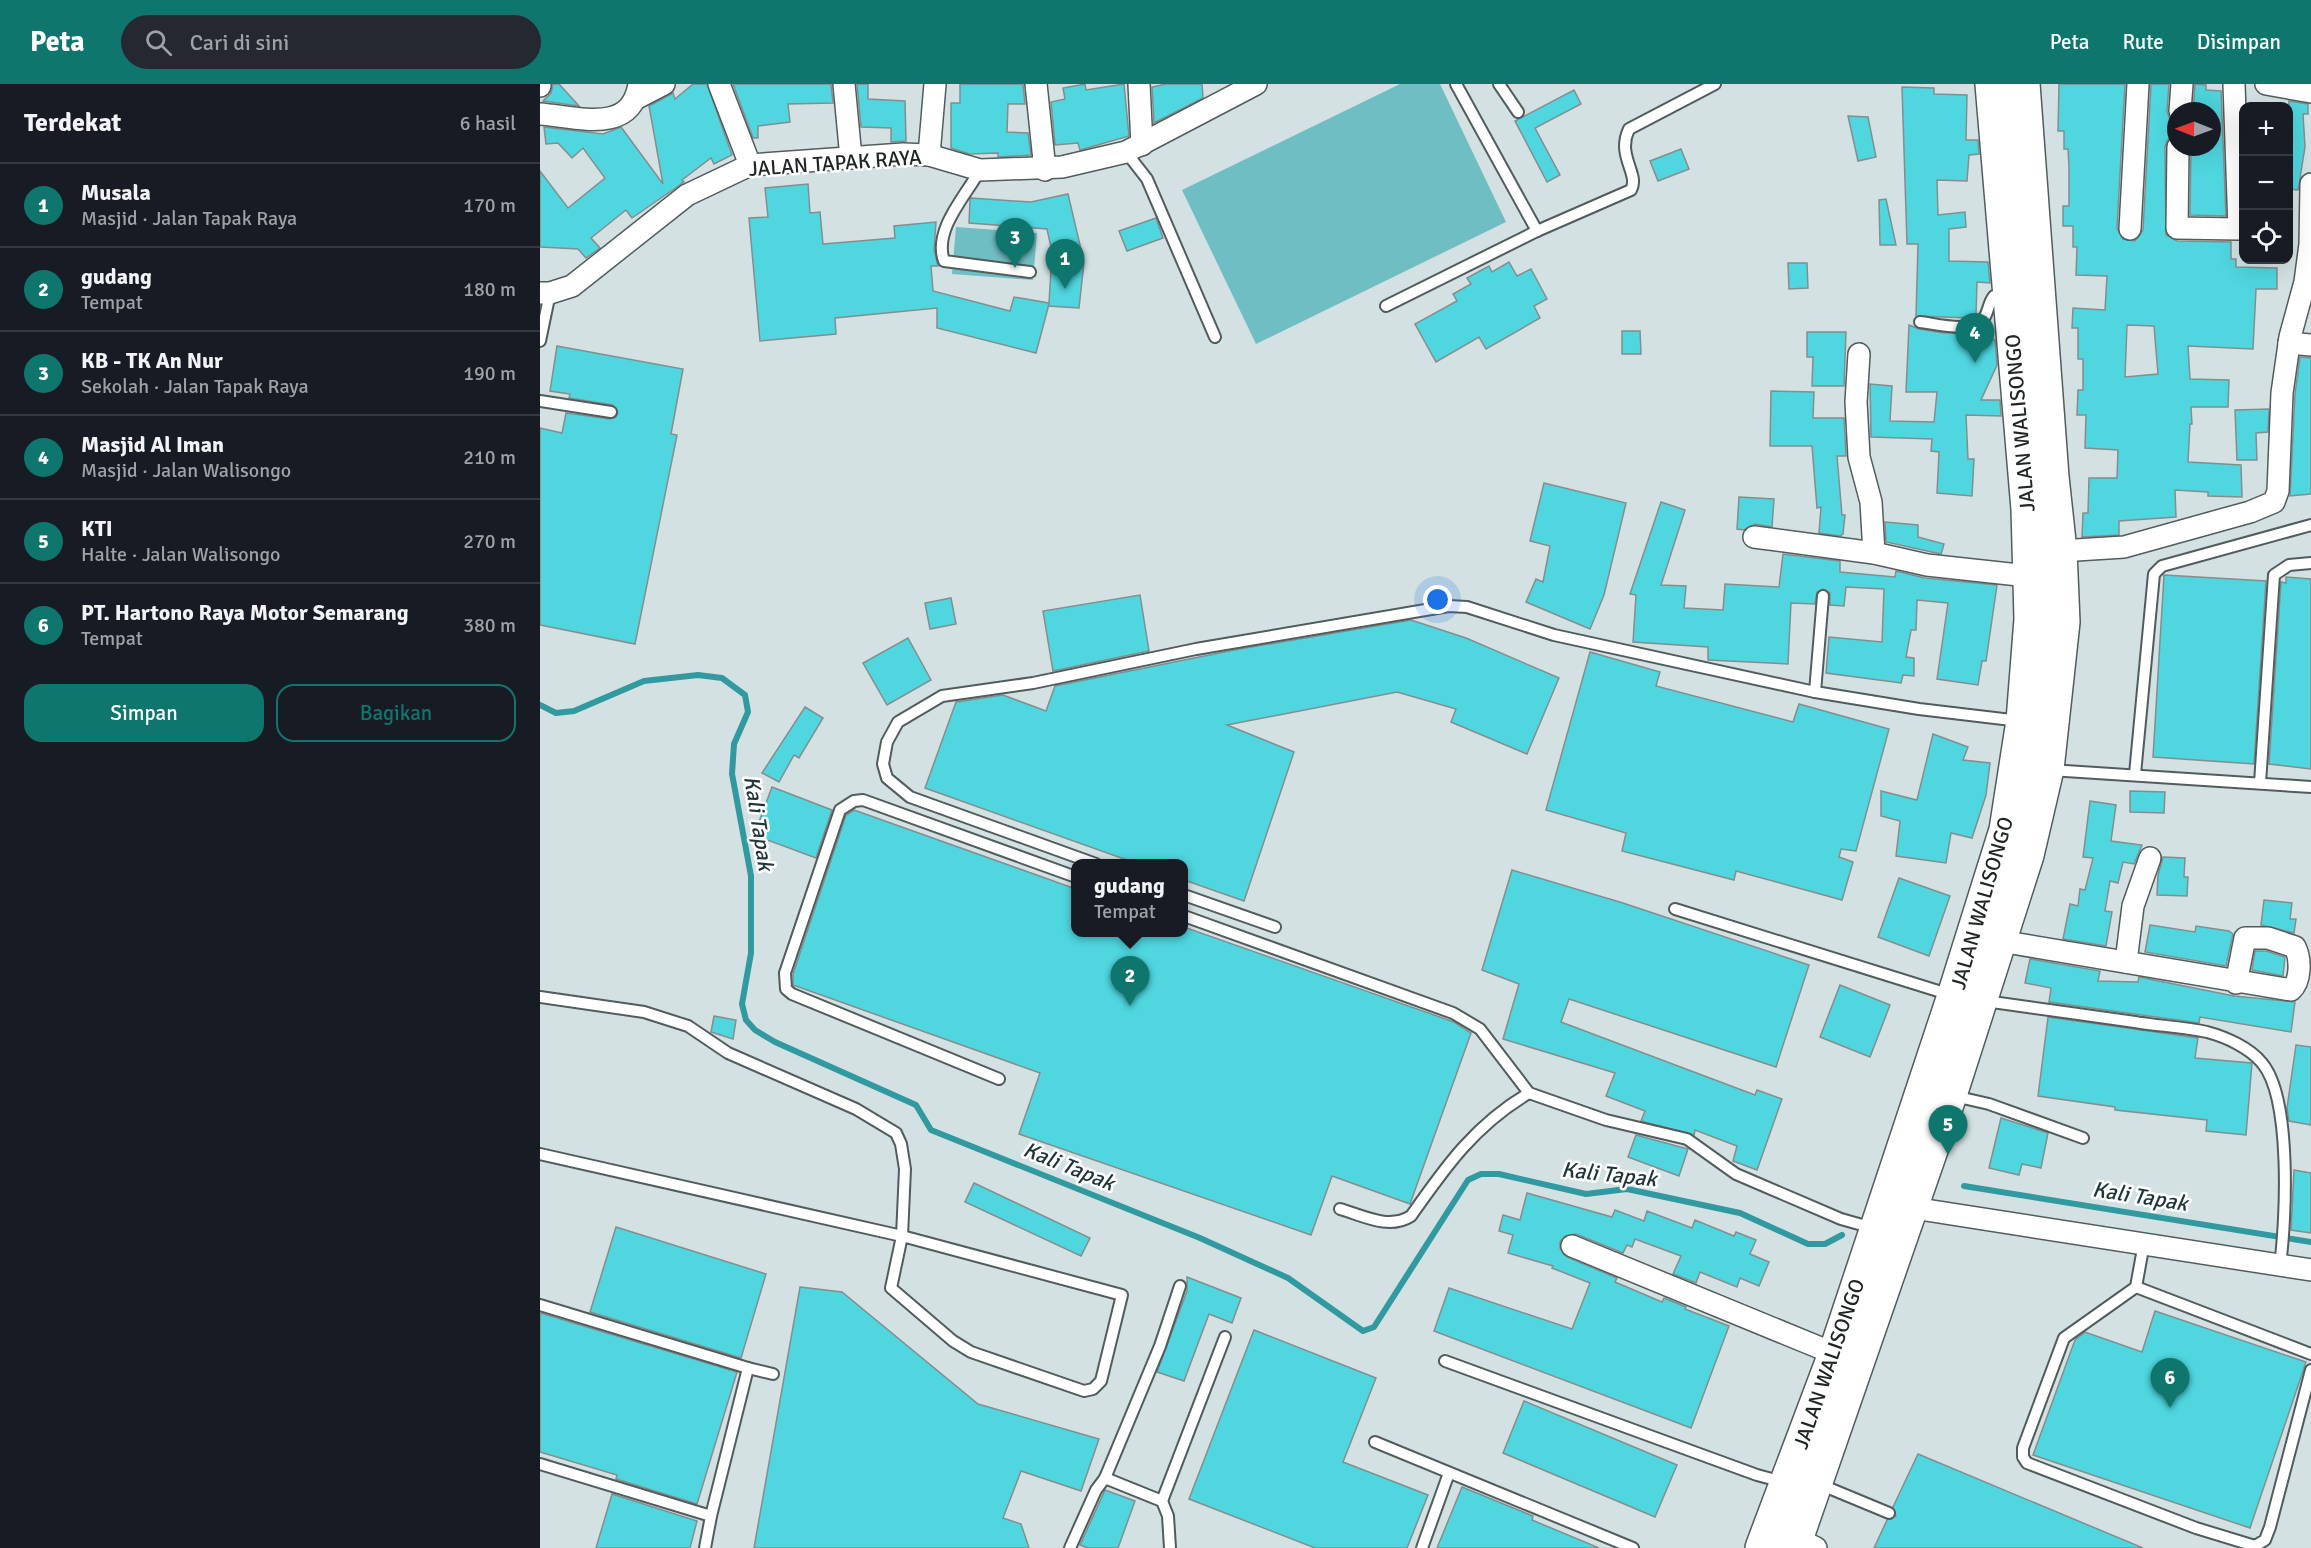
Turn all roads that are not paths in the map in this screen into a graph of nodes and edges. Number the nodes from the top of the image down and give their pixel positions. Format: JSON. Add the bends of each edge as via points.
{"nodes":[{"id":1,"x":664,"y":84,"type":"edge"},
{"id":2,"x":719,"y":84,"type":"edge"},
{"id":3,"x":844,"y":84,"type":"edge"},
{"id":4,"x":935,"y":84,"type":"edge"},
{"id":5,"x":1035,"y":84,"type":"edge"},
{"id":6,"x":1139,"y":84,"type":"edge"},
{"id":7,"x":1256,"y":84,"type":"edge"},
{"id":8,"x":1456,"y":84,"type":"edge"},
{"id":9,"x":1499,"y":84,"type":"edge"},
{"id":10,"x":1715,"y":84,"type":"edge"},
{"id":11,"x":1992,"y":84,"type":"edge"},
{"id":12,"x":2023,"y":84,"type":"edge"},
{"id":13,"x":2138,"y":84,"type":"edge"},
{"id":14,"x":2182,"y":84,"type":"edge"},
{"id":15,"x":2234,"y":84,"type":"edge"},
{"id":16,"x":2266,"y":84,"type":"edge"},
{"id":17,"x":638,"y":91,"type":"edge"},
{"id":18,"x":1229,"y":92,"type":"edge"},
{"id":19,"x":2311,"y":92,"type":"edge"},
{"id":20,"x":2181,"y":102,"type":"edge"},
{"id":21,"x":1518,"y":112,"type":"dead end"},
{"id":22,"x":540,"y":114,"type":"edge"},
{"id":23,"x":1134,"y":148,"type":"junction"},
{"id":24,"x":929,"y":155,"type":"junction"},
{"id":25,"x":2178,"y":156,"type":"edge"},
{"id":26,"x":851,"y":158,"type":"junction"},
{"id":27,"x":750,"y":165,"type":"junction"},
{"id":28,"x":980,"y":170,"type":"junction"},
{"id":29,"x":1045,"y":170,"type":"junction"},
{"id":30,"x":2311,"y":184,"type":"edge"},
{"id":31,"x":2130,"y":229,"type":"dead end"},
{"id":32,"x":1537,"y":231,"type":"junction"},
{"id":33,"x":1030,"y":272,"type":"dead end"},
{"id":34,"x":545,"y":293,"type":"edge"},
{"id":35,"x":2010,"y":294,"type":"junction"},
{"id":36,"x":1386,"y":306,"type":"dead end"},
{"id":37,"x":1920,"y":322,"type":"dead end"},
{"id":38,"x":1215,"y":337,"type":"dead end"},
{"id":39,"x":540,"y":341,"type":"edge"},
{"id":40,"x":2289,"y":344,"type":"junction"},
{"id":41,"x":2311,"y":345,"type":"edge"},
{"id":42,"x":1859,"y":354,"type":"dead end"},
{"id":43,"x":540,"y":401,"type":"edge"},
{"id":44,"x":611,"y":412,"type":"dead end"},
{"id":45,"x":2311,"y":525,"type":"edge"},
{"id":46,"x":1754,"y":537,"type":"dead end"},
{"id":47,"x":2060,"y":551,"type":"junction"},
{"id":48,"x":1874,"y":553,"type":"junction"},
{"id":49,"x":2311,"y":563,"type":"edge"},
{"id":50,"x":2028,"y":576,"type":"junction"},
{"id":51,"x":1823,"y":596,"type":"dead end"},
{"id":52,"x":1815,"y":692,"type":"junction"},
{"id":53,"x":2023,"y":721,"type":"junction"},
{"id":54,"x":2047,"y":769,"type":"junction"},
{"id":55,"x":2136,"y":774,"type":"junction"},
{"id":56,"x":2260,"y":783,"type":"junction"},
{"id":57,"x":2311,"y":787,"type":"edge"},
{"id":58,"x":2150,"y":858,"type":"dead end"},
{"id":59,"x":1082,"y":859,"type":"edge"},
{"id":60,"x":1071,"y":875,"type":"edge"},
{"id":61,"x":1188,"y":896,"type":"edge"},
{"id":62,"x":1675,"y":909,"type":"dead end"},
{"id":63,"x":1188,"y":917,"type":"edge"},
{"id":64,"x":1275,"y":927,"type":"dead end"},
{"id":65,"x":2000,"y":940,"type":"junction"},
{"id":66,"x":2126,"y":962,"type":"junction"},
{"id":67,"x":2236,"y":983,"type":"dead end"},
{"id":68,"x":540,"y":997,"type":"edge"},
{"id":69,"x":1968,"y":998,"type":"junction"},
{"id":70,"x":999,"y":1080,"type":"dead end"},
{"id":71,"x":1528,"y":1094,"type":"junction"},
{"id":72,"x":1950,"y":1095,"type":"junction"},
{"id":73,"x":2083,"y":1138,"type":"dead end"},
{"id":74,"x":540,"y":1154,"type":"edge"},
{"id":75,"x":1913,"y":1208,"type":"junction"},
{"id":76,"x":1340,"y":1209,"type":"dead end"},
{"id":77,"x":1876,"y":1229,"type":"junction"},
{"id":78,"x":902,"y":1236,"type":"junction"},
{"id":79,"x":2144,"y":1243,"type":"junction"},
{"id":80,"x":1572,"y":1246,"type":"dead end"},
{"id":81,"x":2280,"y":1266,"type":"junction"},
{"id":82,"x":2311,"y":1270,"type":"edge"},
{"id":83,"x":1180,"y":1286,"type":"dead end"},
{"id":84,"x":2136,"y":1287,"type":"junction"},
{"id":85,"x":540,"y":1305,"type":"edge"},
{"id":86,"x":1225,"y":1337,"type":"dead end"},
{"id":87,"x":1834,"y":1354,"type":"junction"},
{"id":88,"x":2311,"y":1354,"type":"edge"},
{"id":89,"x":1445,"y":1361,"type":"dead end"},
{"id":90,"x":748,"y":1368,"type":"junction"},
{"id":91,"x":2311,"y":1370,"type":"edge"},
{"id":92,"x":773,"y":1374,"type":"dead end"},
{"id":93,"x":1375,"y":1442,"type":"dead end"},
{"id":94,"x":540,"y":1464,"type":"edge"},
{"id":95,"x":1449,"y":1473,"type":"junction"},
{"id":96,"x":1105,"y":1478,"type":"junction"},
{"id":97,"x":1801,"y":1483,"type":"junction"},
{"id":98,"x":1162,"y":1502,"type":"junction"},
{"id":99,"x":1888,"y":1513,"type":"dead end"},
{"id":100,"x":711,"y":1516,"type":"junction"},
{"id":101,"x":1605,"y":1536,"type":"junction"},
{"id":102,"x":1802,"y":1545,"type":"edge"},
{"id":103,"x":705,"y":1548,"type":"edge"},
{"id":104,"x":1070,"y":1548,"type":"edge"},
{"id":105,"x":1170,"y":1548,"type":"edge"},
{"id":106,"x":1422,"y":1548,"type":"edge"},
{"id":107,"x":1600,"y":1548,"type":"edge"},
{"id":108,"x":1633,"y":1548,"type":"edge"},
{"id":109,"x":1762,"y":1548,"type":"edge"}],
"edges":[{"from":1,"to":17,"type":"street"},
{"from":2,"to":27,"type":"street"},
{"from":3,"to":26,"type":"street"},
{"from":4,"to":24,"type":"street"},
{"from":5,"to":29,"type":"street"},
{"from":6,"to":23,"type":"street"},
{"from":7,"to":18,"type":"street","name":"JALAN TAPAK RAYA"},
{"from":8,"to":32,"type":"lane"},
{"from":9,"to":21,"type":"lane"},
{"from":10,"to":32,"type":"lane","via":[[1629,129],[1624,152],[1634,181],[1631,190]]},
{"from":11,"to":35,"type":"highway","name":"JALAN WALISONGO"},
{"from":12,"to":47,"type":"highway","name":"JALAN WALISONGO"},
{"from":13,"to":31,"type":"street"},
{"from":14,"to":20,"type":"street"},
{"from":15,"to":25,"type":"street","via":[[2241,228],[2208,231],[2176,226]]},
{"from":16,"to":19,"type":"street"},
{"from":17,"to":22,"type":"street","via":[[627,112],[616,118]]},
{"from":18,"to":23,"type":"street","name":"JALAN TAPAK RAYA"},
{"from":23,"to":29,"type":"street","name":"JALAN TAPAK RAYA"},
{"from":23,"to":38,"type":"lane"},
{"from":24,"to":26,"type":"street","name":"JALAN TAPAK RAYA"},
{"from":24,"to":28,"type":"street","name":"JALAN TAPAK RAYA"},
{"from":26,"to":27,"type":"street","name":"JALAN TAPAK RAYA"},
{"from":27,"to":34,"type":"street","name":"JALAN TAPAK RAYA","via":[[687,195],[572,286]]},
{"from":28,"to":29,"type":"street","name":"JALAN TAPAK RAYA"},
{"from":28,"to":33,"type":"lane","via":[[946,225],[940,249],[944,261]]},
{"from":30,"to":40,"type":"street","via":[[2305,282]]},
{"from":32,"to":36,"type":"lane"},
{"from":34,"to":39,"type":"lane"},
{"from":35,"to":37,"type":"lane","via":[[1994,296],[1980,322],[1968,327]]},
{"from":35,"to":50,"type":"highway","name":"JALAN WALISONGO","via":[[2028,509]]},
{"from":40,"to":41,"type":"street"},
{"from":40,"to":47,"type":"street","via":[[2274,502],[2124,547]]},
{"from":42,"to":48,"type":"street","via":[[1859,457],[1871,502]]},
{"from":43,"to":44,"type":"lane"},
{"from":45,"to":55,"type":"lane","via":[[2162,566],[2154,574]]},
{"from":46,"to":48,"type":"street"},
{"from":47,"to":54,"type":"highway","name":"JALAN WALISONGO","via":[[2062,622]]},
{"from":48,"to":50,"type":"street","via":[[1927,565]]},
{"from":49,"to":56,"type":"lane","via":[[2289,565],[2274,575]]},
{"from":50,"to":53,"type":"highway","name":"JALAN WALISONGO","via":[[2031,620]]},
{"from":51,"to":52,"type":"lane"},
{"from":52,"to":53,"type":"lane"},
{"from":52,"to":59,"type":"lane","via":[[1554,635],[1449,606],[1196,649],[1033,683],[942,696],[898,722],[886,741],[883,764],[887,778],[910,797]]},
{"from":53,"to":69,"type":"highway","name":"JALAN WALISONGO","via":[[2006,830]]},
{"from":54,"to":55,"type":"lane"},
{"from":54,"to":65,"type":"highway","name":"JALAN WALISONGO","via":[[2027,855]]},
{"from":55,"to":56,"type":"lane"},
{"from":56,"to":57,"type":"lane"},
{"from":58,"to":66,"type":"street","via":[[2133,906]]},
{"from":60,"to":70,"type":"lane","via":[[863,800],[840,810],[785,973],[786,989]]},
{"from":61,"to":64,"type":"lane"},
{"from":62,"to":69,"type":"lane"},
{"from":63,"to":71,"type":"lane","via":[[1470,1021]]},
{"from":65,"to":66,"type":"street"},
{"from":65,"to":69,"type":"highway","name":"JALAN WALISONGO"},
{"from":66,"to":67,"type":"street"},
{"from":68,"to":78,"type":"lane","via":[[644,1012],[688,1026],[728,1053],[856,1109],[896,1134],[902,1144],[905,1169]]},
{"from":69,"to":72,"type":"highway","name":"JALAN WALISONGO"},
{"from":69,"to":77,"type":"highway","name":"JALAN WALISONGO"},
{"from":69,"to":81,"type":"lane","via":[[2208,1033],[2246,1049],[2267,1070],[2278,1101],[2284,1161]]},
{"from":71,"to":76,"type":"lane","via":[[1500,1110],[1474,1133],[1411,1216],[1389,1224]]},
{"from":71,"to":77,"type":"lane","via":[[1606,1120],[1687,1139],[1736,1174],[1841,1219]]},
{"from":72,"to":73,"type":"lane","via":[[1989,1104]]},
{"from":72,"to":75,"type":"highway","name":"JALAN WALISONGO"},
{"from":74,"to":78,"type":"lane"},
{"from":75,"to":79,"type":"street"},
{"from":75,"to":97,"type":"highway","name":"JALAN WALISONGO"},
{"from":77,"to":87,"type":"highway","name":"JALAN WALISONGO"},
{"from":78,"to":78,"type":"lane","via":[[891,1288],[953,1341],[971,1352],[1084,1391],[1101,1381],[1122,1295]]},
{"from":79,"to":81,"type":"street"},
{"from":79,"to":84,"type":"lane"},
{"from":80,"to":87,"type":"street"},
{"from":81,"to":82,"type":"street"},
{"from":83,"to":96,"type":"lane","via":[[1160,1346]]},
{"from":84,"to":88,"type":"lane"},
{"from":84,"to":91,"type":"lane","via":[[2064,1338],[2023,1448],[2027,1463],[2196,1528],[2255,1546],[2265,1540],[2270,1527]]},
{"from":85,"to":90,"type":"lane"},
{"from":86,"to":98,"type":"lane"},
{"from":87,"to":97,"type":"highway","name":"JALAN WALISONGO"},
{"from":89,"to":97,"type":"lane","via":[[1757,1475]]},
{"from":90,"to":92,"type":"lane"},
{"from":90,"to":100,"type":"lane"},
{"from":93,"to":95,"type":"lane"},
{"from":94,"to":100,"type":"lane"},
{"from":95,"to":101,"type":"lane"},
{"from":95,"to":106,"type":"lane"},
{"from":96,"to":98,"type":"lane"},
{"from":96,"to":104,"type":"lane"},
{"from":97,"to":99,"type":"lane"},
{"from":97,"to":102,"type":"highway","name":"JALAN WALISONGO"},
{"from":97,"to":109,"type":"highway","name":"JALAN WALISONGO"},
{"from":98,"to":105,"type":"lane","via":[[1168,1516]]},
{"from":100,"to":103,"type":"lane"},
{"from":101,"to":107,"type":"lane"},
{"from":101,"to":108,"type":"lane"}]}
